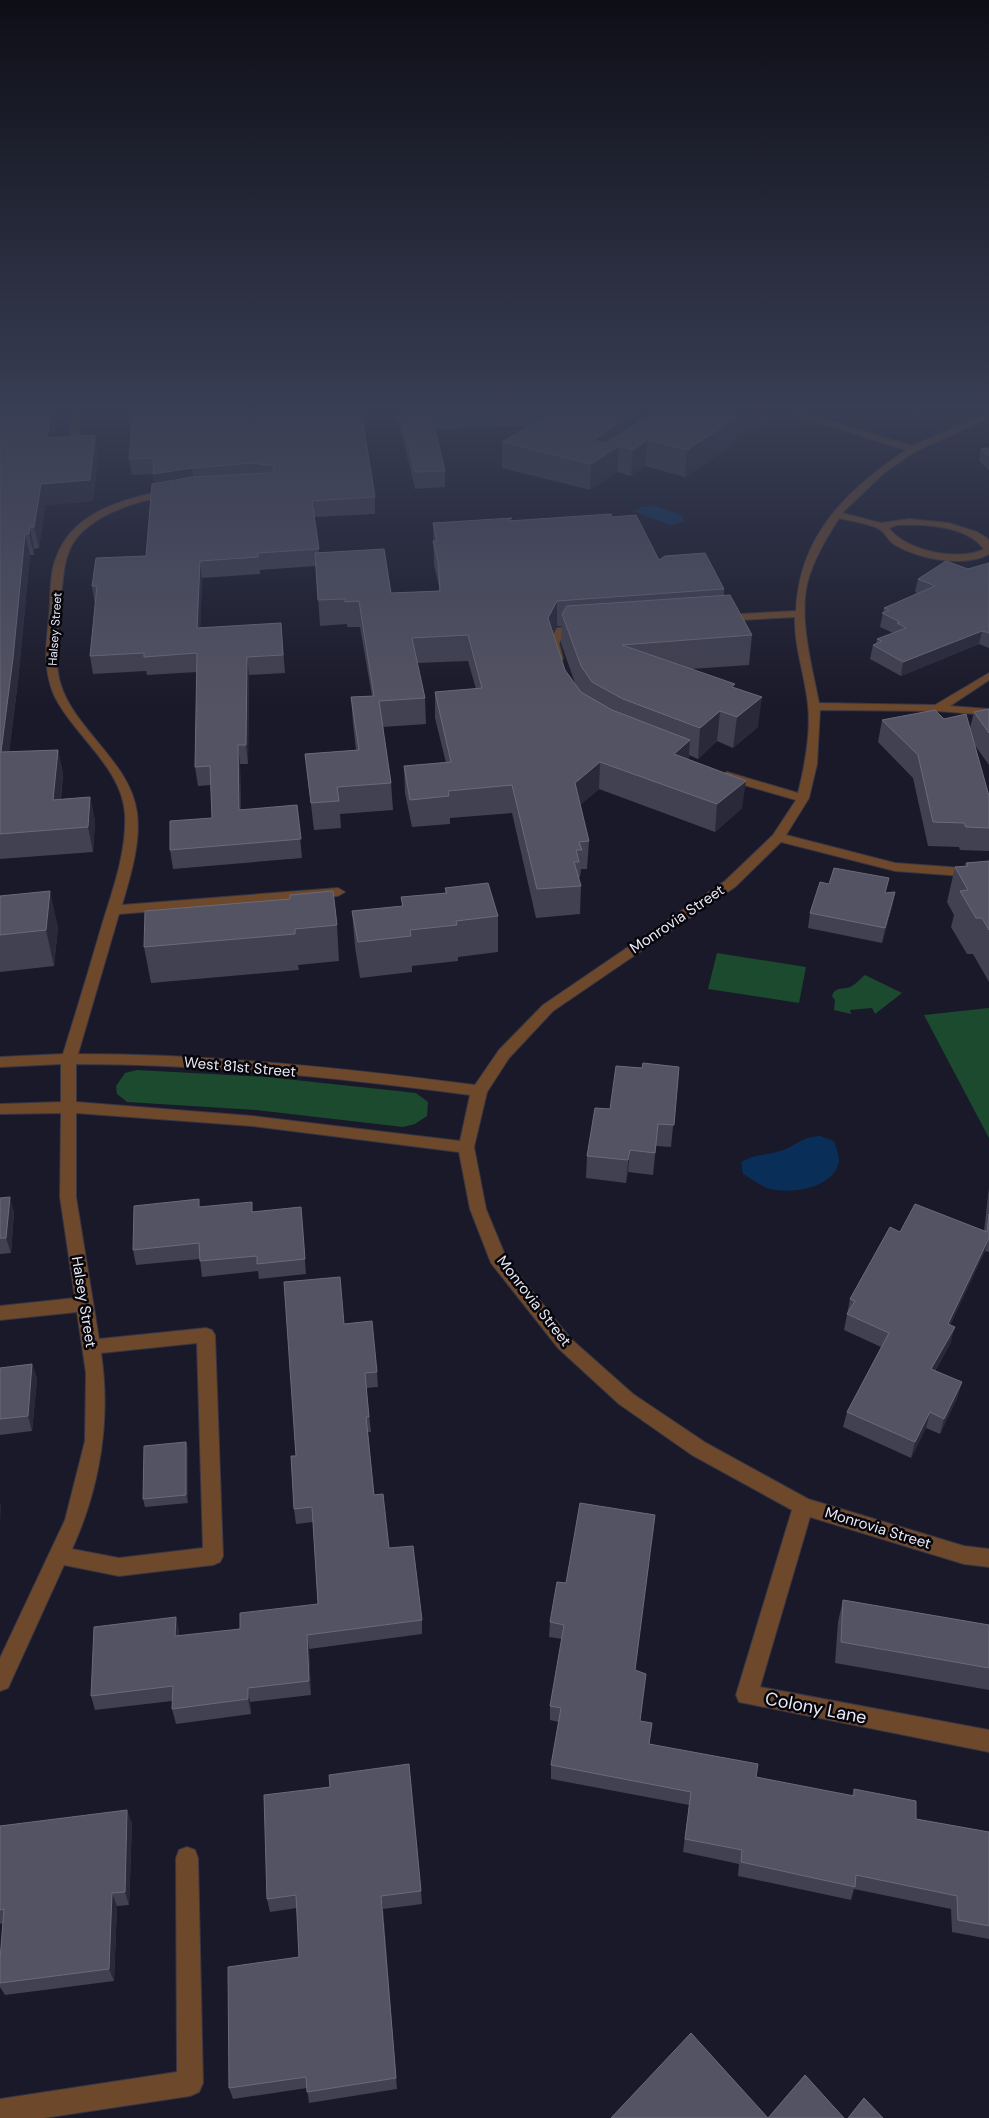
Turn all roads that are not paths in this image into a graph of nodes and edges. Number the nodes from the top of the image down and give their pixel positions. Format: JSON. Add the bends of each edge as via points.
{"nodes":[{"id":1,"x":108,"y":510,"type":"edge"},
{"id":2,"x":840,"y":510,"type":"edge"},
{"id":3,"x":836,"y":514,"type":"junction"},
{"id":4,"x":883,"y":526,"type":"junction"},
{"id":5,"x":989,"y":549,"type":"edge"},
{"id":6,"x":800,"y":614,"type":"junction"},
{"id":7,"x":714,"y":618,"type":"edge"},
{"id":8,"x":597,"y":627,"type":"edge"},
{"id":9,"x":561,"y":667,"type":"edge"},
{"id":10,"x":989,"y":676,"type":"edge"},
{"id":11,"x":814,"y":706,"type":"junction"},
{"id":12,"x":937,"y":708,"type":"junction"},
{"id":13,"x":989,"y":712,"type":"edge"},
{"id":14,"x":715,"y":771,"type":"edge"},
{"id":15,"x":804,"y":798,"type":"junction"},
{"id":16,"x":778,"y":837,"type":"junction"},
{"id":17,"x":989,"y":874,"type":"edge"},
{"id":18,"x":338,"y":892,"type":"dead end"},
{"id":19,"x":114,"y":910,"type":"junction"},
{"id":20,"x":69,"y":1059,"type":"junction"},
{"id":21,"x":0,"y":1062,"type":"edge"},
{"id":22,"x":479,"y":1091,"type":"junction"},
{"id":23,"x":69,"y":1107,"type":"junction"},
{"id":24,"x":0,"y":1109,"type":"edge"},
{"id":25,"x":466,"y":1147,"type":"junction"},
{"id":26,"x":85,"y":1304,"type":"junction"},
{"id":27,"x":0,"y":1313,"type":"edge"},
{"id":28,"x":91,"y":1347,"type":"junction"},
{"id":29,"x":803,"y":1506,"type":"junction"},
{"id":30,"x":59,"y":1555,"type":"junction"},
{"id":31,"x":989,"y":1558,"type":"edge"},
{"id":32,"x":5,"y":1661,"type":"edge"},
{"id":33,"x":0,"y":1681,"type":"edge"},
{"id":34,"x":989,"y":1741,"type":"edge"},
{"id":35,"x":186,"y":1858,"type":"dead end"},
{"id":36,"x":0,"y":2112,"type":"edge"},
{"id":37,"x":27,"y":2113,"type":"edge"}],
"edges":[{"from":1,"to":19,"type":"street","name":"Halsey Street","via":[[74,532],[64,546],[51,647],[52,674],[60,696],[110,765],[124,789],[131,812],[131,840]]},
{"from":2,"to":3,"type":"street","name":"Monrovia Street"},
{"from":3,"to":4,"type":"street"},
{"from":3,"to":6,"type":"street","name":"Monrovia Street","via":[[813,555],[802,585]]},
{"from":4,"to":5,"type":"street","via":[[896,522],[935,524],[972,534],[986,542]]},
{"from":4,"to":5,"type":"street","via":[[892,539],[905,546],[944,556],[982,556]]},
{"from":6,"to":7,"type":"street"},
{"from":6,"to":11,"type":"street","name":"Monrovia Street","via":[[802,650]]},
{"from":8,"to":9,"type":"street","via":[[562,630],[554,642]]},
{"from":10,"to":12,"type":"street"},
{"from":11,"to":12,"type":"street"},
{"from":11,"to":15,"type":"street","name":"Monrovia Street","via":[[814,744]]},
{"from":12,"to":13,"type":"street"},
{"from":14,"to":15,"type":"street"},
{"from":15,"to":16,"type":"street","name":"Monrovia Street"},
{"from":16,"to":17,"type":"street","via":[[896,867]]},
{"from":16,"to":22,"type":"street","name":"Monrovia Street","via":[[730,884],[548,1008],[504,1054]]},
{"from":18,"to":19,"type":"street"},
{"from":19,"to":20,"type":"street","name":"Halsey Street"},
{"from":20,"to":21,"type":"street","name":"West 81st Street"},
{"from":20,"to":22,"type":"street","name":"West 81st Street","via":[[142,1059],[380,1078]]},
{"from":20,"to":23,"type":"street","name":"Halsey Street"},
{"from":22,"to":25,"type":"street","name":"Monrovia Street"},
{"from":23,"to":24,"type":"street"},
{"from":23,"to":25,"type":"street","via":[[252,1121]]},
{"from":23,"to":26,"type":"street","name":"Halsey Street","via":[[68,1197]]},
{"from":25,"to":29,"type":"street","name":"Monrovia Street","via":[[478,1209],[500,1263],[564,1343],[626,1399],[698,1449]]},
{"from":26,"to":27,"type":"street"},
{"from":26,"to":28,"type":"street","name":"Halsey Street"},
{"from":28,"to":30,"type":"street","name":"Halsey Street","via":[[95,1373],[94,1441],[74,1520]]},
{"from":28,"to":30,"type":"street","via":[[206,1335],[213,1556],[119,1568]]},
{"from":29,"to":31,"type":"street","name":"Monrovia Street","via":[[964,1554]]},
{"from":29,"to":34,"type":"street","name":"Colony Lane","via":[[747,1695]]},
{"from":30,"to":32,"type":"street","name":"Halsey Street"},
{"from":32,"to":33,"type":"street","name":"Halsey Street"},
{"from":35,"to":37,"type":"street","via":[[190,2083]]},
{"from":36,"to":37,"type":"street"}]}
